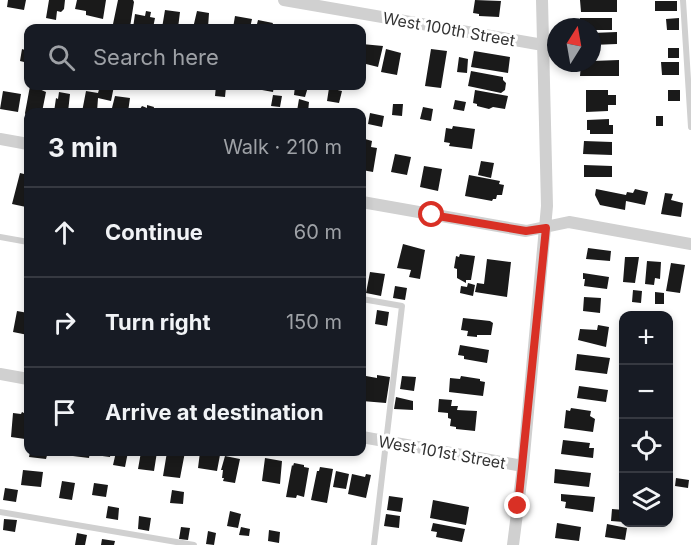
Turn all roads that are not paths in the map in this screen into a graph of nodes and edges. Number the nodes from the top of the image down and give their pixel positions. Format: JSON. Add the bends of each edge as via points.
{"nodes":[{"id":1,"x":284,"y":0,"type":"edge"},
{"id":2,"x":542,"y":0,"type":"edge"},
{"id":3,"x":683,"y":0,"type":"edge"},
{"id":4,"x":543,"y":45,"type":"junction"},
{"id":5,"x":691,"y":127,"type":"edge"},
{"id":6,"x":0,"y":139,"type":"edge"},
{"id":7,"x":24,"y":143,"type":"edge"},
{"id":8,"x":366,"y":203,"type":"edge"},
{"id":9,"x":546,"y":228,"type":"junction"},
{"id":10,"x":0,"y":237,"type":"edge"},
{"id":11,"x":24,"y":241,"type":"edge"},
{"id":12,"x":691,"y":244,"type":"edge"},
{"id":13,"x":366,"y":300,"type":"edge"},
{"id":14,"x":0,"y":374,"type":"edge"},
{"id":15,"x":24,"y":378,"type":"edge"},
{"id":16,"x":366,"y":439,"type":"edge"},
{"id":17,"x":387,"y":442,"type":"junction"},
{"id":18,"x":524,"y":466,"type":"junction"},
{"id":19,"x":0,"y":512,"type":"edge"},
{"id":20,"x":194,"y":545,"type":"edge"},
{"id":21,"x":374,"y":545,"type":"edge"},
{"id":22,"x":513,"y":545,"type":"edge"}],
"edges":[{"from":1,"to":4,"type":"street","name":"West 100th Street"},
{"from":2,"to":4,"type":"street"},
{"from":3,"to":5,"type":"lane"},
{"from":4,"to":9,"type":"street"},
{"from":6,"to":7,"type":"street"},
{"from":8,"to":9,"type":"street","via":[[526,231]]},
{"from":9,"to":12,"type":"street","via":[[569,222]]},
{"from":9,"to":18,"type":"street"},
{"from":10,"to":11,"type":"lane"},
{"from":13,"to":17,"type":"lane","via":[[402,306]]},
{"from":14,"to":15,"type":"street"},
{"from":16,"to":17,"type":"street","name":"West 101st Street"},
{"from":17,"to":18,"type":"street","name":"West 101st Street"},
{"from":17,"to":21,"type":"lane"},
{"from":18,"to":22,"type":"street"},
{"from":19,"to":20,"type":"lane"}]}
